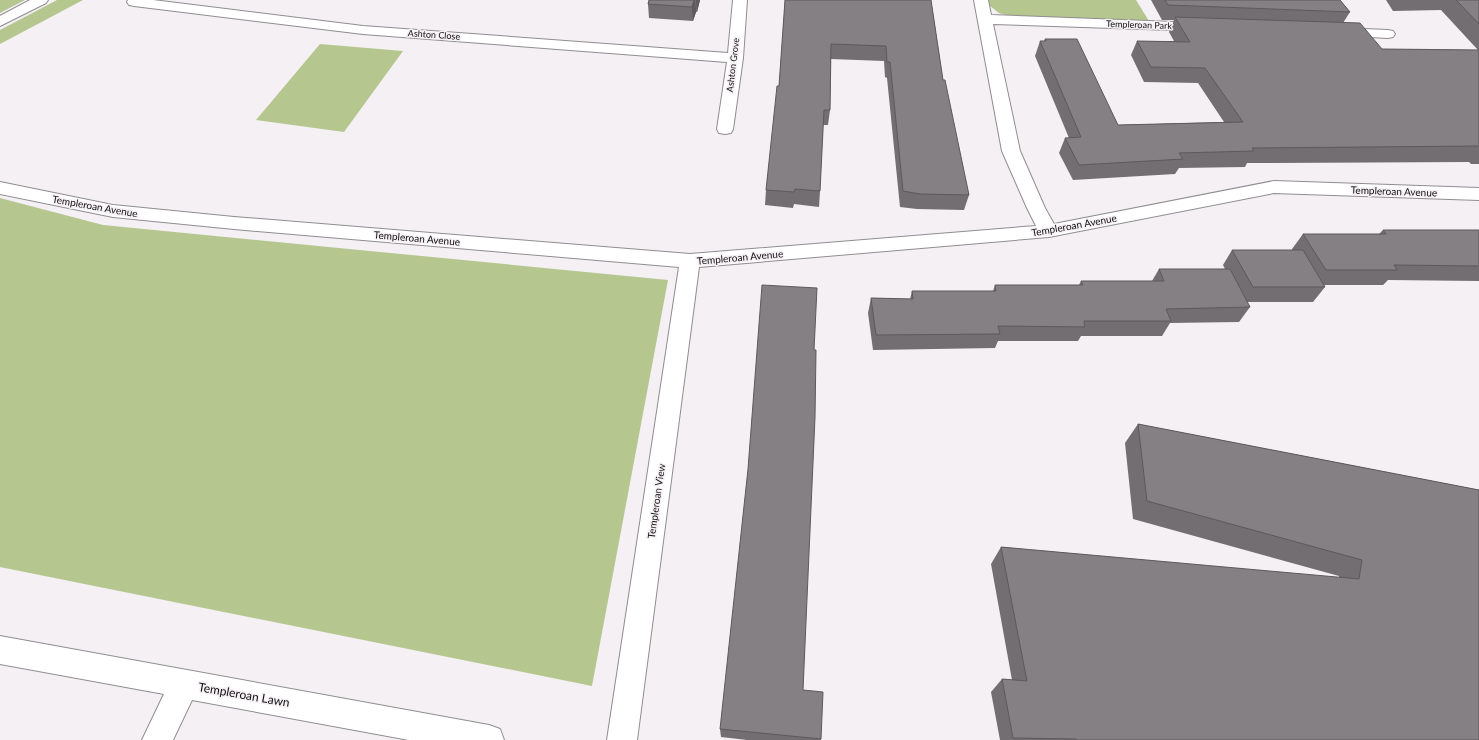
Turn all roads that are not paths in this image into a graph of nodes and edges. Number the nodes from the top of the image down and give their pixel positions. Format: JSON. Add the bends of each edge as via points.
{"nodes":[{"id":1,"x":42,"y":0,"type":"edge"},
{"id":2,"x":740,"y":0,"type":"edge"},
{"id":3,"x":981,"y":0,"type":"edge"},
{"id":4,"x":134,"y":2,"type":"dead end"},
{"id":5,"x":985,"y":19,"type":"junction"},
{"id":6,"x":0,"y":22,"type":"edge"},
{"id":7,"x":1214,"y":28,"type":"edge"},
{"id":8,"x":1324,"y":32,"type":"edge"},
{"id":9,"x":1388,"y":34,"type":"dead end"},
{"id":10,"x":735,"y":58,"type":"junction"},
{"id":11,"x":725,"y":129,"type":"dead end"},
{"id":12,"x":0,"y":188,"type":"edge"},
{"id":13,"x":1479,"y":194,"type":"edge"},
{"id":14,"x":1050,"y":231,"type":"junction"},
{"id":15,"x":690,"y":261,"type":"junction"},
{"id":16,"x":0,"y":650,"type":"edge"},
{"id":17,"x":184,"y":684,"type":"junction"},
{"id":18,"x":158,"y":740,"type":"edge"},
{"id":19,"x":489,"y":740,"type":"edge"},
{"id":20,"x":622,"y":740,"type":"edge"}],
"edges":[{"from":1,"to":6,"type":"street"},
{"from":2,"to":10,"type":"street","name":"Ashton Grove"},
{"from":3,"to":5,"type":"street"},
{"from":4,"to":10,"type":"street","name":"Ashton Close","via":[[363,30]]},
{"from":5,"to":7,"type":"street","name":"Templeroan Park"},
{"from":5,"to":14,"type":"street","via":[[1011,151],[1036,208]]},
{"from":8,"to":9,"type":"street"},
{"from":10,"to":11,"type":"street","name":"Ashton Grove"},
{"from":12,"to":15,"type":"street","name":"Templeroan Avenue","via":[[113,211]]},
{"from":13,"to":14,"type":"street","name":"Templeroan Avenue","via":[[1274,187]]},
{"from":14,"to":15,"type":"street","name":"Templeroan Avenue"},
{"from":15,"to":20,"type":"street","name":"Templeroan View"},
{"from":16,"to":17,"type":"street","name":"Templeroan Lawn"},
{"from":17,"to":18,"type":"street"},
{"from":17,"to":19,"type":"street","name":"Templeroan Lawn"}]}
